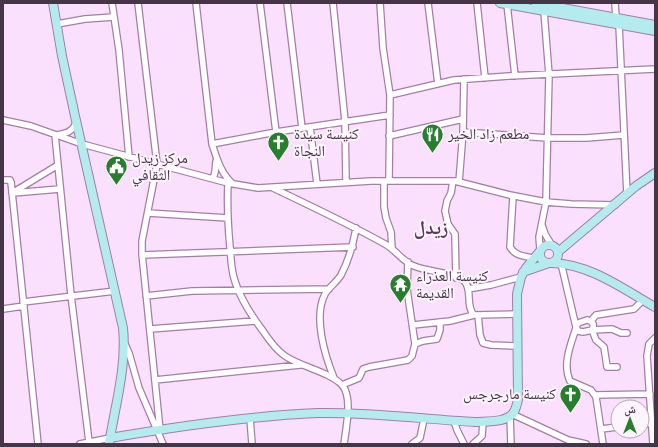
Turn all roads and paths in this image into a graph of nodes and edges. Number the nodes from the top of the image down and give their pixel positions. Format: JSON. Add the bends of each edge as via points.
{"nodes":[{"id":1,"x":53,"y":3,"type":"edge"},
{"id":2,"x":112,"y":3,"type":"edge"},
{"id":3,"x":138,"y":3,"type":"edge"},
{"id":4,"x":196,"y":3,"type":"edge"},
{"id":5,"x":260,"y":3,"type":"edge"},
{"id":6,"x":287,"y":3,"type":"edge"},
{"id":7,"x":333,"y":3,"type":"edge"},
{"id":8,"x":380,"y":3,"type":"edge"},
{"id":9,"x":428,"y":3,"type":"edge"},
{"id":10,"x":477,"y":3,"type":"edge"},
{"id":11,"x":536,"y":3,"type":"edge"},
{"id":12,"x":615,"y":3,"type":"edge"},
{"id":13,"x":504,"y":4,"type":"edge"},
{"id":14,"x":556,"y":5,"type":"edge"},
{"id":15,"x":544,"y":11,"type":"junction"},
{"id":16,"x":114,"y":17,"type":"junction"},
{"id":17,"x":618,"y":21,"type":"junction"},
{"id":18,"x":57,"y":24,"type":"junction"},
{"id":19,"x":655,"y":25,"type":"edge"},
{"id":20,"x":655,"y":31,"type":"edge"},
{"id":21,"x":655,"y":69,"type":"edge"},
{"id":22,"x":621,"y":71,"type":"junction"},
{"id":23,"x":549,"y":74,"type":"junction"},
{"id":24,"x":515,"y":76,"type":"junction"},
{"id":25,"x":485,"y":78,"type":"junction"},
{"id":26,"x":464,"y":79,"type":"junction"},
{"id":27,"x":438,"y":84,"type":"junction"},
{"id":28,"x":390,"y":95,"type":"junction"},
{"id":29,"x":390,"y":115,"type":"junction"},
{"id":30,"x":463,"y":119,"type":"junction"},
{"id":31,"x":3,"y":120,"type":"edge"},
{"id":32,"x":345,"y":121,"type":"junction"},
{"id":33,"x":76,"y":123,"type":"junction"},
{"id":34,"x":310,"y":127,"type":"junction"},
{"id":35,"x":302,"y":128,"type":"junction"},
{"id":36,"x":276,"y":132,"type":"junction"},
{"id":37,"x":463,"y":132,"type":"junction"},
{"id":38,"x":55,"y":135,"type":"junction"},
{"id":39,"x":624,"y":135,"type":"junction"},
{"id":40,"x":389,"y":136,"type":"junction"},
{"id":41,"x":548,"y":138,"type":"junction"},
{"id":42,"x":82,"y":144,"type":"junction"},
{"id":43,"x":212,"y":144,"type":"junction"},
{"id":44,"x":129,"y":157,"type":"junction"},
{"id":45,"x":216,"y":157,"type":"junction"},
{"id":46,"x":58,"y":164,"type":"junction"},
{"id":47,"x":157,"y":164,"type":"junction"},
{"id":48,"x":655,"y":173,"type":"edge"},
{"id":49,"x":213,"y":179,"type":"junction"},
{"id":50,"x":3,"y":180,"type":"edge"},
{"id":51,"x":387,"y":181,"type":"junction"},
{"id":52,"x":346,"y":182,"type":"junction"},
{"id":53,"x":456,"y":182,"type":"junction"},
{"id":54,"x":228,"y":183,"type":"junction"},
{"id":55,"x":234,"y":184,"type":"junction"},
{"id":56,"x":317,"y":184,"type":"junction"},
{"id":57,"x":271,"y":188,"type":"junction"},
{"id":58,"x":60,"y":189,"type":"junction"},
{"id":59,"x":12,"y":193,"type":"junction"},
{"id":60,"x":627,"y":194,"type":"junction"},
{"id":61,"x":513,"y":196,"type":"junction"},
{"id":62,"x":546,"y":202,"type":"junction"},
{"id":63,"x":615,"y":204,"type":"junction"},
{"id":64,"x":148,"y":213,"type":"junction"},
{"id":65,"x":228,"y":218,"type":"junction"},
{"id":66,"x":542,"y":223,"type":"junction"},
{"id":67,"x":356,"y":228,"type":"junction"},
{"id":68,"x":570,"y":243,"type":"junction"},
{"id":69,"x":552,"y":245,"type":"junction"},
{"id":70,"x":353,"y":247,"type":"junction"},
{"id":71,"x":392,"y":248,"type":"junction"},
{"id":72,"x":540,"y":250,"type":"junction"},
{"id":73,"x":231,"y":252,"type":"junction"},
{"id":74,"x":142,"y":256,"type":"junction"},
{"id":75,"x":533,"y":258,"type":"junction"},
{"id":76,"x":561,"y":259,"type":"junction"},
{"id":77,"x":408,"y":262,"type":"junction"},
{"id":78,"x":551,"y":263,"type":"junction"},
{"id":79,"x":522,"y":275,"type":"junction"},
{"id":80,"x":456,"y":278,"type":"junction"},
{"id":81,"x":329,"y":289,"type":"junction"},
{"id":82,"x":468,"y":289,"type":"junction"},
{"id":83,"x":239,"y":290,"type":"junction"},
{"id":84,"x":115,"y":291,"type":"junction"},
{"id":85,"x":70,"y":295,"type":"junction"},
{"id":86,"x":146,"y":296,"type":"junction"},
{"id":87,"x":643,"y":300,"type":"junction"},
{"id":88,"x":24,"y":304,"type":"junction"},
{"id":89,"x":655,"y":307,"type":"edge"},
{"id":90,"x":3,"y":309,"type":"edge"},
{"id":91,"x":517,"y":314,"type":"junction"},
{"id":92,"x":476,"y":315,"type":"junction"},
{"id":93,"x":255,"y":321,"type":"junction"},
{"id":94,"x":591,"y":321,"type":"junction"},
{"id":95,"x":440,"y":322,"type":"junction"},
{"id":96,"x":413,"y":325,"type":"junction"},
{"id":97,"x":576,"y":327,"type":"junction"},
{"id":98,"x":150,"y":329,"type":"junction"},
{"id":99,"x":592,"y":330,"type":"junction"},
{"id":100,"x":627,"y":333,"type":"dead end"},
{"id":101,"x":655,"y":338,"type":"edge"},
{"id":102,"x":124,"y":342,"type":"junction"},
{"id":103,"x":415,"y":344,"type":"junction"},
{"id":104,"x":517,"y":346,"type":"junction"},
{"id":105,"x":300,"y":365,"type":"junction"},
{"id":106,"x":617,"y":367,"type":"dead end"},
{"id":107,"x":334,"y":378,"type":"junction"},
{"id":108,"x":155,"y":380,"type":"junction"},
{"id":109,"x":342,"y":385,"type":"junction"},
{"id":110,"x":650,"y":394,"type":"junction"},
{"id":111,"x":595,"y":395,"type":"junction"},
{"id":112,"x":348,"y":414,"type":"junction"},
{"id":113,"x":511,"y":415,"type":"junction"},
{"id":114,"x":250,"y":418,"type":"junction"},
{"id":115,"x":424,"y":419,"type":"junction"},
{"id":116,"x":454,"y":421,"type":"junction"},
{"id":117,"x":483,"y":422,"type":"junction"},
{"id":118,"x":654,"y":423,"type":"edge"},
{"id":119,"x":610,"y":428,"type":"edge"},
{"id":120,"x":601,"y":429,"type":"junction"},
{"id":121,"x":158,"y":430,"type":"junction"},
{"id":122,"x":109,"y":441,"type":"edge"},
{"id":123,"x":89,"y":442,"type":"junction"},
{"id":124,"x":38,"y":444,"type":"edge"},
{"id":125,"x":80,"y":444,"type":"edge"},
{"id":126,"x":163,"y":444,"type":"edge"},
{"id":127,"x":252,"y":444,"type":"edge"},
{"id":128,"x":344,"y":444,"type":"edge"},
{"id":129,"x":412,"y":444,"type":"edge"},
{"id":130,"x":464,"y":444,"type":"edge"},
{"id":131,"x":473,"y":444,"type":"edge"},
{"id":132,"x":511,"y":444,"type":"edge"},
{"id":133,"x":586,"y":444,"type":"edge"},
{"id":134,"x":603,"y":444,"type":"edge"},
{"id":135,"x":653,"y":444,"type":"edge"}],
"edges":[{"from":1,"to":18,"type":"street"},
{"from":2,"to":16,"type":"street"},
{"from":3,"to":47,"type":"street"},
{"from":4,"to":43,"type":"street"},
{"from":5,"to":36,"type":"street"},
{"from":6,"to":35,"type":"street"},
{"from":7,"to":32,"type":"street"},
{"from":8,"to":28,"type":"street"},
{"from":9,"to":27,"type":"street"},
{"from":10,"to":25,"type":"street"},
{"from":11,"to":14,"type":"street"},
{"from":12,"to":17,"type":"street"},
{"from":13,"to":15,"type":"street"},
{"from":13,"to":24,"type":"street"},
{"from":14,"to":17,"type":"street"},
{"from":15,"to":17,"type":"street"},
{"from":15,"to":23,"type":"street"},
{"from":16,"to":18,"type":"street"},
{"from":16,"to":44,"type":"street"},
{"from":17,"to":19,"type":"street"},
{"from":17,"to":20,"type":"street"},
{"from":17,"to":22,"type":"street"},
{"from":18,"to":33,"type":"street"},
{"from":21,"to":22,"type":"street"},
{"from":22,"to":23,"type":"street"},
{"from":22,"to":39,"type":"street"},
{"from":23,"to":24,"type":"street"},
{"from":23,"to":41,"type":"street"},
{"from":24,"to":25,"type":"street"},
{"from":25,"to":26,"type":"street"},
{"from":26,"to":27,"type":"street"},
{"from":26,"to":30,"type":"street"},
{"from":27,"to":28,"type":"street"},
{"from":28,"to":29,"type":"street"},
{"from":29,"to":32,"type":"street"},
{"from":29,"to":40,"type":"street"},
{"from":30,"to":37,"type":"street"},
{"from":30,"to":40,"type":"street"},
{"from":31,"to":38,"type":"street"},
{"from":32,"to":34,"type":"street"},
{"from":32,"to":52,"type":"street"},
{"from":33,"to":38,"type":"street","via":[[69,132]]},
{"from":33,"to":42,"type":"street"},
{"from":34,"to":35,"type":"street"},
{"from":34,"to":56,"type":"street"},
{"from":35,"to":36,"type":"street"},
{"from":36,"to":43,"type":"street"},
{"from":37,"to":41,"type":"street"},
{"from":37,"to":53,"type":"street"},
{"from":38,"to":42,"type":"street"},
{"from":38,"to":46,"type":"street"},
{"from":39,"to":41,"type":"street"},
{"from":39,"to":60,"type":"street"},
{"from":40,"to":51,"type":"street"},
{"from":41,"to":62,"type":"street"},
{"from":42,"to":44,"type":"street"},
{"from":42,"to":84,"type":"street"},
{"from":43,"to":45,"type":"street"},
{"from":44,"to":47,"type":"street"},
{"from":45,"to":49,"type":"street"},
{"from":45,"to":55,"type":"street","via":[[224,173]]},
{"from":46,"to":58,"type":"street"},
{"from":46,"to":59,"type":"street"},
{"from":47,"to":49,"type":"street"},
{"from":47,"to":64,"type":"street"},
{"from":48,"to":60,"type":"street"},
{"from":49,"to":54,"type":"street"},
{"from":50,"to":59,"type":"street","via":[[10,180]]},
{"from":51,"to":52,"type":"street"},
{"from":51,"to":53,"type":"street"},
{"from":51,"to":71,"type":"street","via":[[384,207]]},
{"from":52,"to":56,"type":"street"},
{"from":53,"to":61,"type":"street"},
{"from":53,"to":80,"type":"street","via":[[445,210],[448,224],[455,234]]},
{"from":54,"to":55,"type":"street"},
{"from":54,"to":65,"type":"street"},
{"from":55,"to":57,"type":"street"},
{"from":56,"to":57,"type":"street"},
{"from":57,"to":67,"type":"street"},
{"from":58,"to":59,"type":"street"},
{"from":58,"to":85,"type":"street"},
{"from":59,"to":88,"type":"street"},
{"from":60,"to":63,"type":"street"},
{"from":61,"to":62,"type":"street"},
{"from":61,"to":75,"type":"street","via":[[510,247],[516,254]]},
{"from":62,"to":63,"type":"street"},
{"from":62,"to":66,"type":"street"},
{"from":63,"to":68,"type":"street"},
{"from":64,"to":65,"type":"street"},
{"from":64,"to":74,"type":"street","via":[[142,241]]},
{"from":65,"to":73,"type":"street"},
{"from":66,"to":69,"type":"street"},
{"from":66,"to":72,"type":"street"},
{"from":67,"to":70,"type":"street"},
{"from":67,"to":71,"type":"street"},
{"from":68,"to":69,"type":"street"},
{"from":68,"to":76,"type":"street"},
{"from":69,"to":72,"type":"street","via":[[545,245]]},
{"from":69,"to":76,"type":"street"},
{"from":70,"to":73,"type":"street"},
{"from":70,"to":81,"type":"street","via":[[340,276]]},
{"from":71,"to":77,"type":"street"},
{"from":72,"to":75,"type":"street"},
{"from":72,"to":78,"type":"street","via":[[541,259]]},
{"from":73,"to":74,"type":"street"},
{"from":73,"to":83,"type":"street","via":[[234,279]]},
{"from":74,"to":86,"type":"street"},
{"from":75,"to":79,"type":"street"},
{"from":76,"to":78,"type":"street"},
{"from":76,"to":87,"type":"street","via":[[605,278]]},
{"from":76,"to":97,"type":"street"},
{"from":77,"to":80,"type":"street","via":[[413,266]]},
{"from":77,"to":96,"type":"street","via":[[407,289]]},
{"from":78,"to":79,"type":"street"},
{"from":79,"to":82,"type":"street"},
{"from":79,"to":91,"type":"street","via":[[517,294]]},
{"from":80,"to":82,"type":"street","via":[[465,282]]},
{"from":81,"to":83,"type":"street"},
{"from":81,"to":107,"type":"street","via":[[322,302],[321,328],[324,348]]},
{"from":82,"to":92,"type":"street","via":[[470,309]]},
{"from":83,"to":86,"type":"street","via":[[192,291]]},
{"from":83,"to":93,"type":"street"},
{"from":84,"to":85,"type":"street"},
{"from":84,"to":102,"type":"street"},
{"from":85,"to":88,"type":"street"},
{"from":85,"to":123,"type":"street"},
{"from":86,"to":98,"type":"street"},
{"from":87,"to":89,"type":"street"},
{"from":87,"to":94,"type":"street","via":[[634,309],[596,315]]},
{"from":88,"to":90,"type":"street"},
{"from":88,"to":124,"type":"street"},
{"from":91,"to":92,"type":"street"},
{"from":91,"to":104,"type":"street"},
{"from":92,"to":95,"type":"street"},
{"from":92,"to":104,"type":"street","via":[[484,343]]},
{"from":93,"to":98,"type":"street"},
{"from":93,"to":105,"type":"street","via":[[283,355]]},
{"from":94,"to":97,"type":"street","via":[[580,322]]},
{"from":94,"to":99,"type":"street","via":[[594,326]]},
{"from":95,"to":96,"type":"street"},
{"from":95,"to":103,"type":"street","via":[[437,339]]},
{"from":96,"to":103,"type":"street"},
{"from":97,"to":99,"type":"street","via":[[581,332]]},
{"from":97,"to":111,"type":"street","via":[[569,348],[568,377],[570,381],[591,390]]},
{"from":98,"to":108,"type":"street"},
{"from":99,"to":100,"type":"street","via":[[612,329]]},
{"from":99,"to":106,"type":"street","via":[[596,340],[604,347],[608,367]]},
{"from":101,"to":110,"type":"street","via":[[648,348]]},
{"from":102,"to":121,"type":"street","via":[[139,388]]},
{"from":102,"to":122,"type":"street","via":[[122,370]]},
{"from":103,"to":109,"type":"street","via":[[412,356],[408,360],[369,367],[363,370],[359,378]]},
{"from":104,"to":113,"type":"street","via":[[518,400]]},
{"from":105,"to":107,"type":"street"},
{"from":105,"to":108,"type":"street"},
{"from":107,"to":109,"type":"street"},
{"from":108,"to":121,"type":"street"},
{"from":109,"to":112,"type":"street","via":[[348,400]]},
{"from":110,"to":111,"type":"street"},
{"from":110,"to":118,"type":"street"},
{"from":111,"to":120,"type":"street"},
{"from":112,"to":114,"type":"street","via":[[318,413]]},
{"from":112,"to":115,"type":"street"},
{"from":112,"to":128,"type":"street"},
{"from":113,"to":117,"type":"street"},
{"from":113,"to":132,"type":"street"},
{"from":113,"to":133,"type":"street","via":[[568,440]]},
{"from":114,"to":121,"type":"street"},
{"from":114,"to":127,"type":"street"},
{"from":115,"to":116,"type":"street"},
{"from":115,"to":129,"type":"street","via":[[420,438]]},
{"from":116,"to":117,"type":"street"},
{"from":116,"to":130,"type":"street"},
{"from":117,"to":131,"type":"street","via":[[482,436]]},
{"from":118,"to":135,"type":"street"},
{"from":119,"to":120,"type":"street"},
{"from":120,"to":134,"type":"street"},
{"from":121,"to":122,"type":"street"},
{"from":121,"to":126,"type":"street"},
{"from":122,"to":123,"type":"street"},
{"from":123,"to":125,"type":"street"}]}
